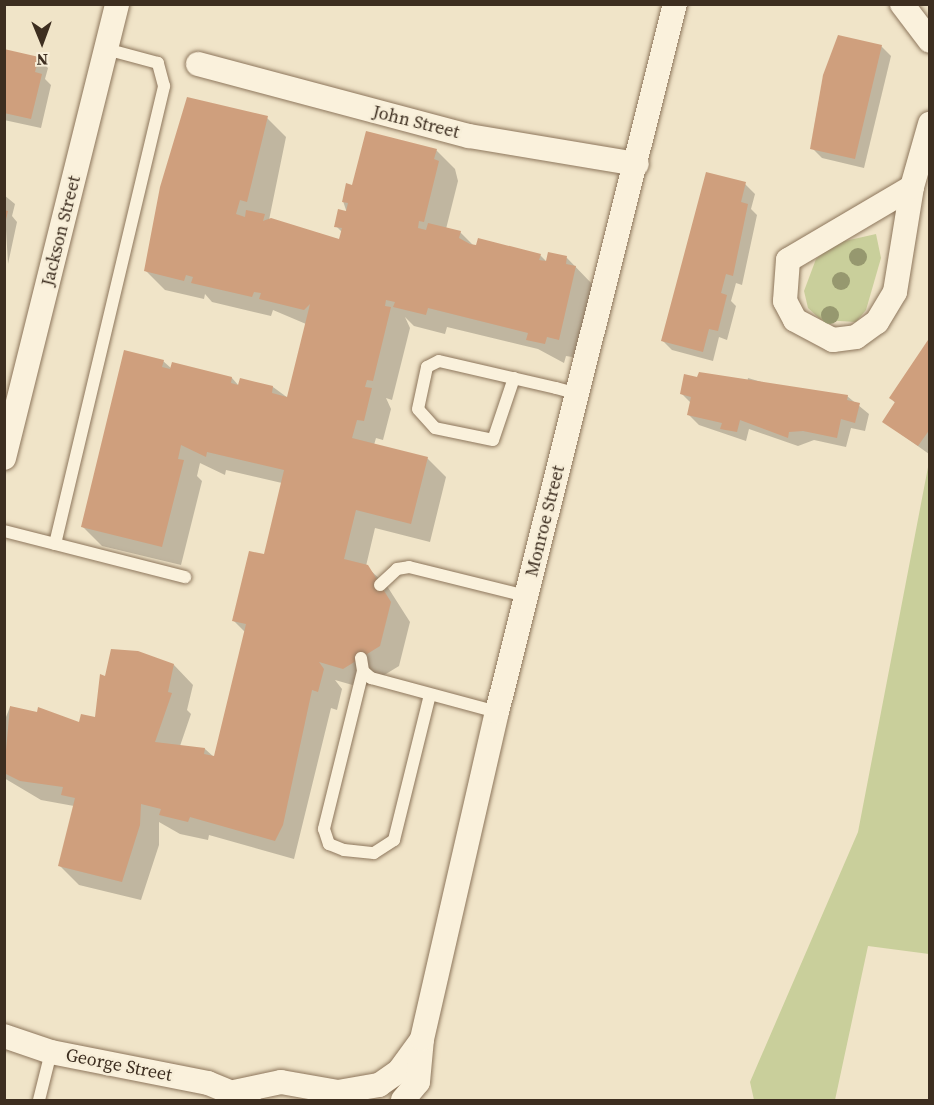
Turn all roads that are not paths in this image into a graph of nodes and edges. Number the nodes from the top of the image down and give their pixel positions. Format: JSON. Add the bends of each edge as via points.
{"nodes":[{"id":1,"x":117,"y":4,"type":"edge"},
{"id":2,"x":675,"y":4,"type":"edge"},
{"id":3,"x":903,"y":4,"type":"edge"},
{"id":4,"x":930,"y":41,"type":"edge"},
{"id":5,"x":106,"y":49,"type":"junction"},
{"id":6,"x":198,"y":64,"type":"dead end"},
{"id":7,"x":930,"y":124,"type":"edge"},
{"id":8,"x":638,"y":164,"type":"junction"},
{"id":9,"x":912,"y":187,"type":"junction"},
{"id":10,"x":514,"y":378,"type":"junction"},
{"id":11,"x":578,"y":394,"type":"junction"},
{"id":12,"x":4,"y":458,"type":"edge"},
{"id":13,"x":4,"y":531,"type":"edge"},
{"id":14,"x":55,"y":544,"type":"junction"},
{"id":15,"x":185,"y":577,"type":"dead end"},
{"id":16,"x":381,"y":585,"type":"dead end"},
{"id":17,"x":526,"y":596,"type":"junction"},
{"id":18,"x":361,"y":658,"type":"dead end"},
{"id":19,"x":363,"y":671,"type":"junction"},
{"id":20,"x":430,"y":694,"type":"junction"},
{"id":21,"x":497,"y":712,"type":"junction"},
{"id":22,"x":4,"y":1036,"type":"edge"},
{"id":23,"x":422,"y":1039,"type":"junction"},
{"id":24,"x":51,"y":1052,"type":"junction"},
{"id":25,"x":242,"y":1096,"type":"edge"},
{"id":26,"x":39,"y":1101,"type":"edge"},
{"id":27,"x":403,"y":1101,"type":"edge"}],
"edges":[{"from":1,"to":5,"type":"street","name":"Jackson Street"},
{"from":2,"to":8,"type":"street","name":"Monroe Street"},
{"from":3,"to":4,"type":"street"},
{"from":5,"to":12,"type":"street","name":"Jackson Street"},
{"from":5,"to":14,"type":"lane","via":[[158,63],[164,86]]},
{"from":6,"to":8,"type":"street","name":"John Street","via":[[470,136]]},
{"from":7,"to":9,"type":"street"},
{"from":8,"to":11,"type":"street","name":"Monroe Street"},
{"from":9,"to":9,"type":"street","via":[[788,260],[785,301],[795,320],[833,340],[856,337],[877,322],[895,292]]},
{"from":10,"to":10,"type":"lane","via":[[432,362],[418,409],[435,428],[493,440]]},
{"from":10,"to":11,"type":"lane"},
{"from":11,"to":17,"type":"street","name":"Monroe Street"},
{"from":13,"to":14,"type":"lane"},
{"from":14,"to":15,"type":"lane"},
{"from":16,"to":17,"type":"lane","via":[[397,569],[409,567]]},
{"from":17,"to":21,"type":"street","name":"Monroe Street"},
{"from":18,"to":19,"type":"lane"},
{"from":19,"to":20,"type":"lane","via":[[371,678]]},
{"from":19,"to":20,"type":"lane","via":[[324,829],[329,844],[344,850],[375,853],[394,840]]},
{"from":20,"to":21,"type":"lane"},
{"from":21,"to":23,"type":"street","name":"Monroe Street"},
{"from":22,"to":24,"type":"street","name":"George Street"},
{"from":23,"to":25,"type":"street","name":"George Street","via":[[399,1071],[379,1085],[338,1092],[281,1082]]},
{"from":23,"to":27,"type":"street","via":[[418,1082]]},
{"from":24,"to":25,"type":"street","name":"George Street"},
{"from":24,"to":26,"type":"lane"}]}
